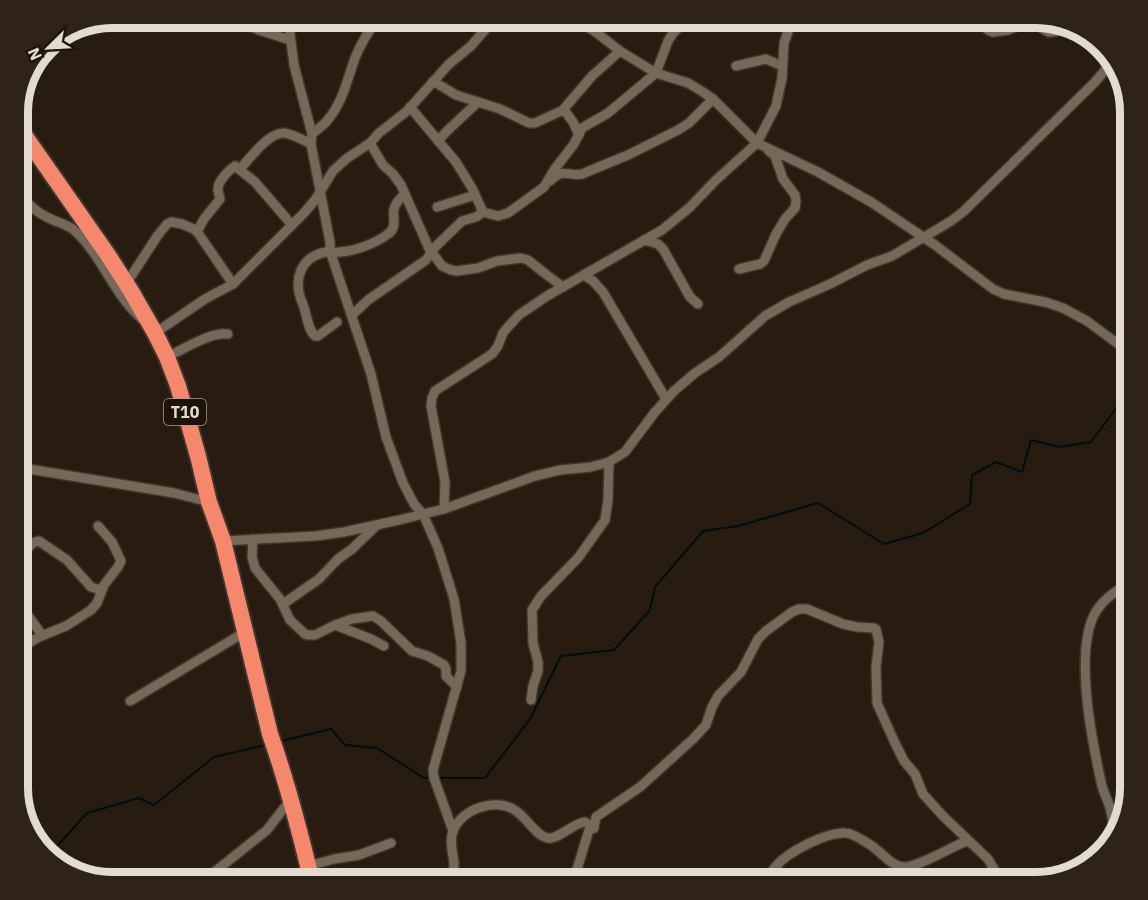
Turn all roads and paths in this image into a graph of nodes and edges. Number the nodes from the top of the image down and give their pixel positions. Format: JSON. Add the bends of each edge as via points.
{"nodes":[{"id":1,"x":255,"y":28,"type":"edge"},
{"id":2,"x":289,"y":28,"type":"edge"},
{"id":3,"x":370,"y":28,"type":"edge"},
{"id":4,"x":486,"y":28,"type":"edge"},
{"id":5,"x":589,"y":28,"type":"edge"},
{"id":6,"x":601,"y":28,"type":"edge"},
{"id":7,"x":678,"y":28,"type":"edge"},
{"id":8,"x":789,"y":28,"type":"edge"},
{"id":9,"x":986,"y":28,"type":"edge"},
{"id":10,"x":1013,"y":28,"type":"edge"},
{"id":11,"x":597,"y":33,"type":"junction"},
{"id":12,"x":290,"y":40,"type":"junction"},
{"id":13,"x":620,"y":51,"type":"junction"},
{"id":14,"x":736,"y":66,"type":"dead end"},
{"id":15,"x":782,"y":66,"type":"junction"},
{"id":16,"x":1107,"y":69,"type":"edge"},
{"id":17,"x":656,"y":73,"type":"junction"},
{"id":18,"x":433,"y":81,"type":"junction"},
{"id":19,"x":713,"y":99,"type":"junction"},
{"id":20,"x":478,"y":102,"type":"junction"},
{"id":21,"x":410,"y":107,"type":"junction"},
{"id":22,"x":562,"y":111,"type":"junction"},
{"id":23,"x":579,"y":135,"type":"junction"},
{"id":24,"x":312,"y":139,"type":"junction"},
{"id":25,"x":438,"y":141,"type":"junction"},
{"id":26,"x":29,"y":142,"type":"edge"},
{"id":27,"x":758,"y":142,"type":"junction"},
{"id":28,"x":370,"y":143,"type":"junction"},
{"id":29,"x":240,"y":169,"type":"junction"},
{"id":30,"x":544,"y":187,"type":"junction"},
{"id":31,"x":319,"y":192,"type":"junction"},
{"id":32,"x":405,"y":194,"type":"junction"},
{"id":33,"x":475,"y":195,"type":"junction"},
{"id":34,"x":29,"y":207,"type":"edge"},
{"id":35,"x":437,"y":207,"type":"dead end"},
{"id":36,"x":483,"y":212,"type":"junction"},
{"id":37,"x":292,"y":225,"type":"junction"},
{"id":38,"x":197,"y":232,"type":"junction"},
{"id":39,"x":924,"y":239,"type":"junction"},
{"id":40,"x":644,"y":240,"type":"junction"},
{"id":41,"x":330,"y":251,"type":"junction"},
{"id":42,"x":431,"y":251,"type":"junction"},
{"id":43,"x":739,"y":269,"type":"dead end"},
{"id":44,"x":584,"y":275,"type":"junction"},
{"id":45,"x":126,"y":284,"type":"junction"},
{"id":46,"x":233,"y":285,"type":"junction"},
{"id":47,"x":563,"y":287,"type":"junction"},
{"id":48,"x":698,"y":304,"type":"dead end"},
{"id":49,"x":352,"y":315,"type":"junction"},
{"id":50,"x":337,"y":322,"type":"dead end"},
{"id":51,"x":155,"y":333,"type":"junction"},
{"id":52,"x":228,"y":334,"type":"dead end"},
{"id":53,"x":1120,"y":344,"type":"edge"},
{"id":54,"x":167,"y":357,"type":"junction"},
{"id":55,"x":666,"y":399,"type":"junction"},
{"id":56,"x":609,"y":462,"type":"junction"},
{"id":57,"x":29,"y":469,"type":"edge"},
{"id":58,"x":208,"y":502,"type":"junction"},
{"id":59,"x":444,"y":509,"type":"junction"},
{"id":60,"x":423,"y":514,"type":"junction"},
{"id":61,"x":378,"y":524,"type":"junction"},
{"id":62,"x":98,"y":526,"type":"dead end"},
{"id":63,"x":253,"y":539,"type":"junction"},
{"id":64,"x":223,"y":541,"type":"junction"},
{"id":65,"x":29,"y":548,"type":"edge"},
{"id":66,"x":101,"y":590,"type":"junction"},
{"id":67,"x":1120,"y":590,"type":"edge"},
{"id":68,"x":283,"y":604,"type":"junction"},
{"id":69,"x":29,"y":617,"type":"edge"},
{"id":70,"x":335,"y":625,"type":"junction"},
{"id":71,"x":245,"y":632,"type":"junction"},
{"id":72,"x":42,"y":635,"type":"junction"},
{"id":73,"x":29,"y":643,"type":"edge"},
{"id":74,"x":384,"y":646,"type":"dead end"},
{"id":75,"x":457,"y":687,"type":"junction"},
{"id":76,"x":531,"y":700,"type":"dead end"},
{"id":77,"x":130,"y":701,"type":"dead end"},
{"id":78,"x":291,"y":799,"type":"junction"},
{"id":79,"x":1112,"y":820,"type":"edge"},
{"id":80,"x":594,"y":828,"type":"junction"},
{"id":81,"x":453,"y":831,"type":"junction"},
{"id":82,"x":391,"y":843,"type":"dead end"},
{"id":83,"x":976,"y":847,"type":"junction"},
{"id":84,"x":214,"y":872,"type":"edge"},
{"id":85,"x":309,"y":872,"type":"edge"},
{"id":86,"x":313,"y":872,"type":"edge"},
{"id":87,"x":454,"y":872,"type":"edge"},
{"id":88,"x":576,"y":872,"type":"edge"},
{"id":89,"x":772,"y":872,"type":"edge"},
{"id":90,"x":995,"y":872,"type":"edge"}],
"edges":[{"from":1,"to":12,"type":"street"},
{"from":2,"to":12,"type":"street"},
{"from":3,"to":24,"type":"street","via":[[339,103]]},
{"from":4,"to":18,"type":"street"},
{"from":5,"to":11,"type":"street"},
{"from":6,"to":11,"type":"street"},
{"from":7,"to":17,"type":"street","via":[[668,41]]},
{"from":8,"to":15,"type":"street","via":[[783,43]]},
{"from":9,"to":10,"type":"street","via":[[993,32]]},
{"from":11,"to":13,"type":"street"},
{"from":12,"to":24,"type":"street"},
{"from":13,"to":17,"type":"street"},
{"from":13,"to":22,"type":"street","via":[[580,88]]},
{"from":14,"to":15,"type":"street","via":[[766,59]]},
{"from":15,"to":27,"type":"street","via":[[776,106]]},
{"from":16,"to":39,"type":"street","via":[[964,211]]},
{"from":17,"to":19,"type":"street","via":[[687,83]]},
{"from":17,"to":23,"type":"street","via":[[608,113],[585,125]]},
{"from":18,"to":20,"type":"street"},
{"from":18,"to":21,"type":"street"},
{"from":19,"to":27,"type":"street"},
{"from":19,"to":30,"type":"street","via":[[678,130],[582,174],[566,172],[555,176]]},
{"from":20,"to":22,"type":"street","via":[[531,124]]},
{"from":20,"to":25,"type":"street"},
{"from":21,"to":25,"type":"street"},
{"from":21,"to":28,"type":"street"},
{"from":22,"to":23,"type":"street","via":[[567,112]]},
{"from":23,"to":30,"type":"street"},
{"from":24,"to":29,"type":"street","via":[[277,134]]},
{"from":24,"to":31,"type":"street"},
{"from":25,"to":33,"type":"street"},
{"from":26,"to":45,"type":"highway","number":"T10"},
{"from":27,"to":39,"type":"street","via":[[871,202]]},
{"from":27,"to":40,"type":"street","via":[[689,208]]},
{"from":27,"to":43,"type":"street","via":[[775,156],[796,203],[764,261]]},
{"from":28,"to":31,"type":"street","via":[[333,171]]},
{"from":28,"to":32,"type":"street"},
{"from":29,"to":37,"type":"street"},
{"from":29,"to":38,"type":"street","via":[[233,166],[223,179],[218,189],[220,199]]},
{"from":30,"to":36,"type":"street","via":[[508,213],[498,216]]},
{"from":31,"to":37,"type":"street"},
{"from":31,"to":41,"type":"street"},
{"from":32,"to":41,"type":"street","via":[[394,208],[392,232],[355,249]]},
{"from":32,"to":42,"type":"street"},
{"from":33,"to":35,"type":"street"},
{"from":33,"to":36,"type":"street"},
{"from":34,"to":51,"type":"street","via":[[79,235],[126,303]]},
{"from":36,"to":42,"type":"street","via":[[462,221]]},
{"from":37,"to":46,"type":"street"},
{"from":38,"to":45,"type":"street","via":[[168,223]]},
{"from":38,"to":46,"type":"street"},
{"from":39,"to":53,"type":"street","via":[[996,290],[1063,308]]},
{"from":39,"to":55,"type":"street","via":[[771,312]]},
{"from":40,"to":44,"type":"street"},
{"from":40,"to":48,"type":"street","via":[[663,249]]},
{"from":41,"to":49,"type":"street"},
{"from":41,"to":50,"type":"street","via":[[303,266],[298,288],[312,334],[317,336]]},
{"from":42,"to":47,"type":"street","via":[[442,266],[457,271],[521,258]]},
{"from":42,"to":49,"type":"street","via":[[426,260]]},
{"from":44,"to":47,"type":"street"},
{"from":44,"to":55,"type":"street","via":[[603,292]]},
{"from":45,"to":51,"type":"highway","number":"T10"},
{"from":46,"to":51,"type":"street"},
{"from":47,"to":59,"type":"street","via":[[519,315],[492,354],[433,394],[431,406],[445,482]]},
{"from":49,"to":60,"type":"street","via":[[386,437],[407,490]]},
{"from":51,"to":54,"type":"highway","number":"T10"},
{"from":52,"to":54,"type":"street","via":[[212,336]]},
{"from":54,"to":58,"type":"highway","number":"T10"},
{"from":55,"to":56,"type":"street","via":[[625,452]]},
{"from":56,"to":59,"type":"street","via":[[535,476]]},
{"from":56,"to":76,"type":"street","via":[[605,520],[532,610],[538,671]]},
{"from":57,"to":58,"type":"street"},
{"from":58,"to":64,"type":"highway","number":"T10"},
{"from":59,"to":60,"type":"street"},
{"from":60,"to":61,"type":"street"},
{"from":60,"to":75,"type":"street","via":[[454,599],[462,652]]},
{"from":61,"to":63,"type":"street","via":[[316,536]]},
{"from":61,"to":68,"type":"street","via":[[319,579]]},
{"from":62,"to":66,"type":"street","via":[[121,561]]},
{"from":63,"to":64,"type":"street"},
{"from":63,"to":68,"type":"street","via":[[255,568]]},
{"from":64,"to":71,"type":"highway","number":"T10"},
{"from":65,"to":66,"type":"street","via":[[39,541],[67,560],[90,586]]},
{"from":66,"to":72,"type":"street","via":[[98,603],[91,610]]},
{"from":67,"to":79,"type":"street","via":[[1093,618],[1085,660],[1091,728],[1102,789]]},
{"from":68,"to":70,"type":"street","via":[[290,620],[306,635]]},
{"from":69,"to":72,"type":"street"},
{"from":70,"to":74,"type":"street"},
{"from":70,"to":75,"type":"street","via":[[358,618],[377,618],[412,651],[444,665],[446,676]]},
{"from":71,"to":77,"type":"street"},
{"from":71,"to":78,"type":"highway","number":"T10"},
{"from":72,"to":73,"type":"street"},
{"from":75,"to":81,"type":"street","via":[[433,770]]},
{"from":78,"to":84,"type":"street","via":[[267,830]]},
{"from":78,"to":85,"type":"highway","number":"T10"},
{"from":80,"to":81,"type":"street","via":[[579,822],[555,837],[546,838],[514,809],[493,805],[468,814]]},
{"from":80,"to":83,"type":"street","via":[[596,818],[640,787],[703,729],[714,702],[741,672],[763,634],[792,612],[807,609],[843,624],[876,629],[877,703],[889,731],[923,794]]},
{"from":80,"to":88,"type":"street","via":[[589,830]]},
{"from":81,"to":87,"type":"street"},
{"from":82,"to":86,"type":"street","via":[[334,859]]},
{"from":83,"to":89,"type":"street","via":[[962,843],[905,867],[891,863],[861,839],[839,833],[794,852]]},
{"from":83,"to":90,"type":"street"}]}
